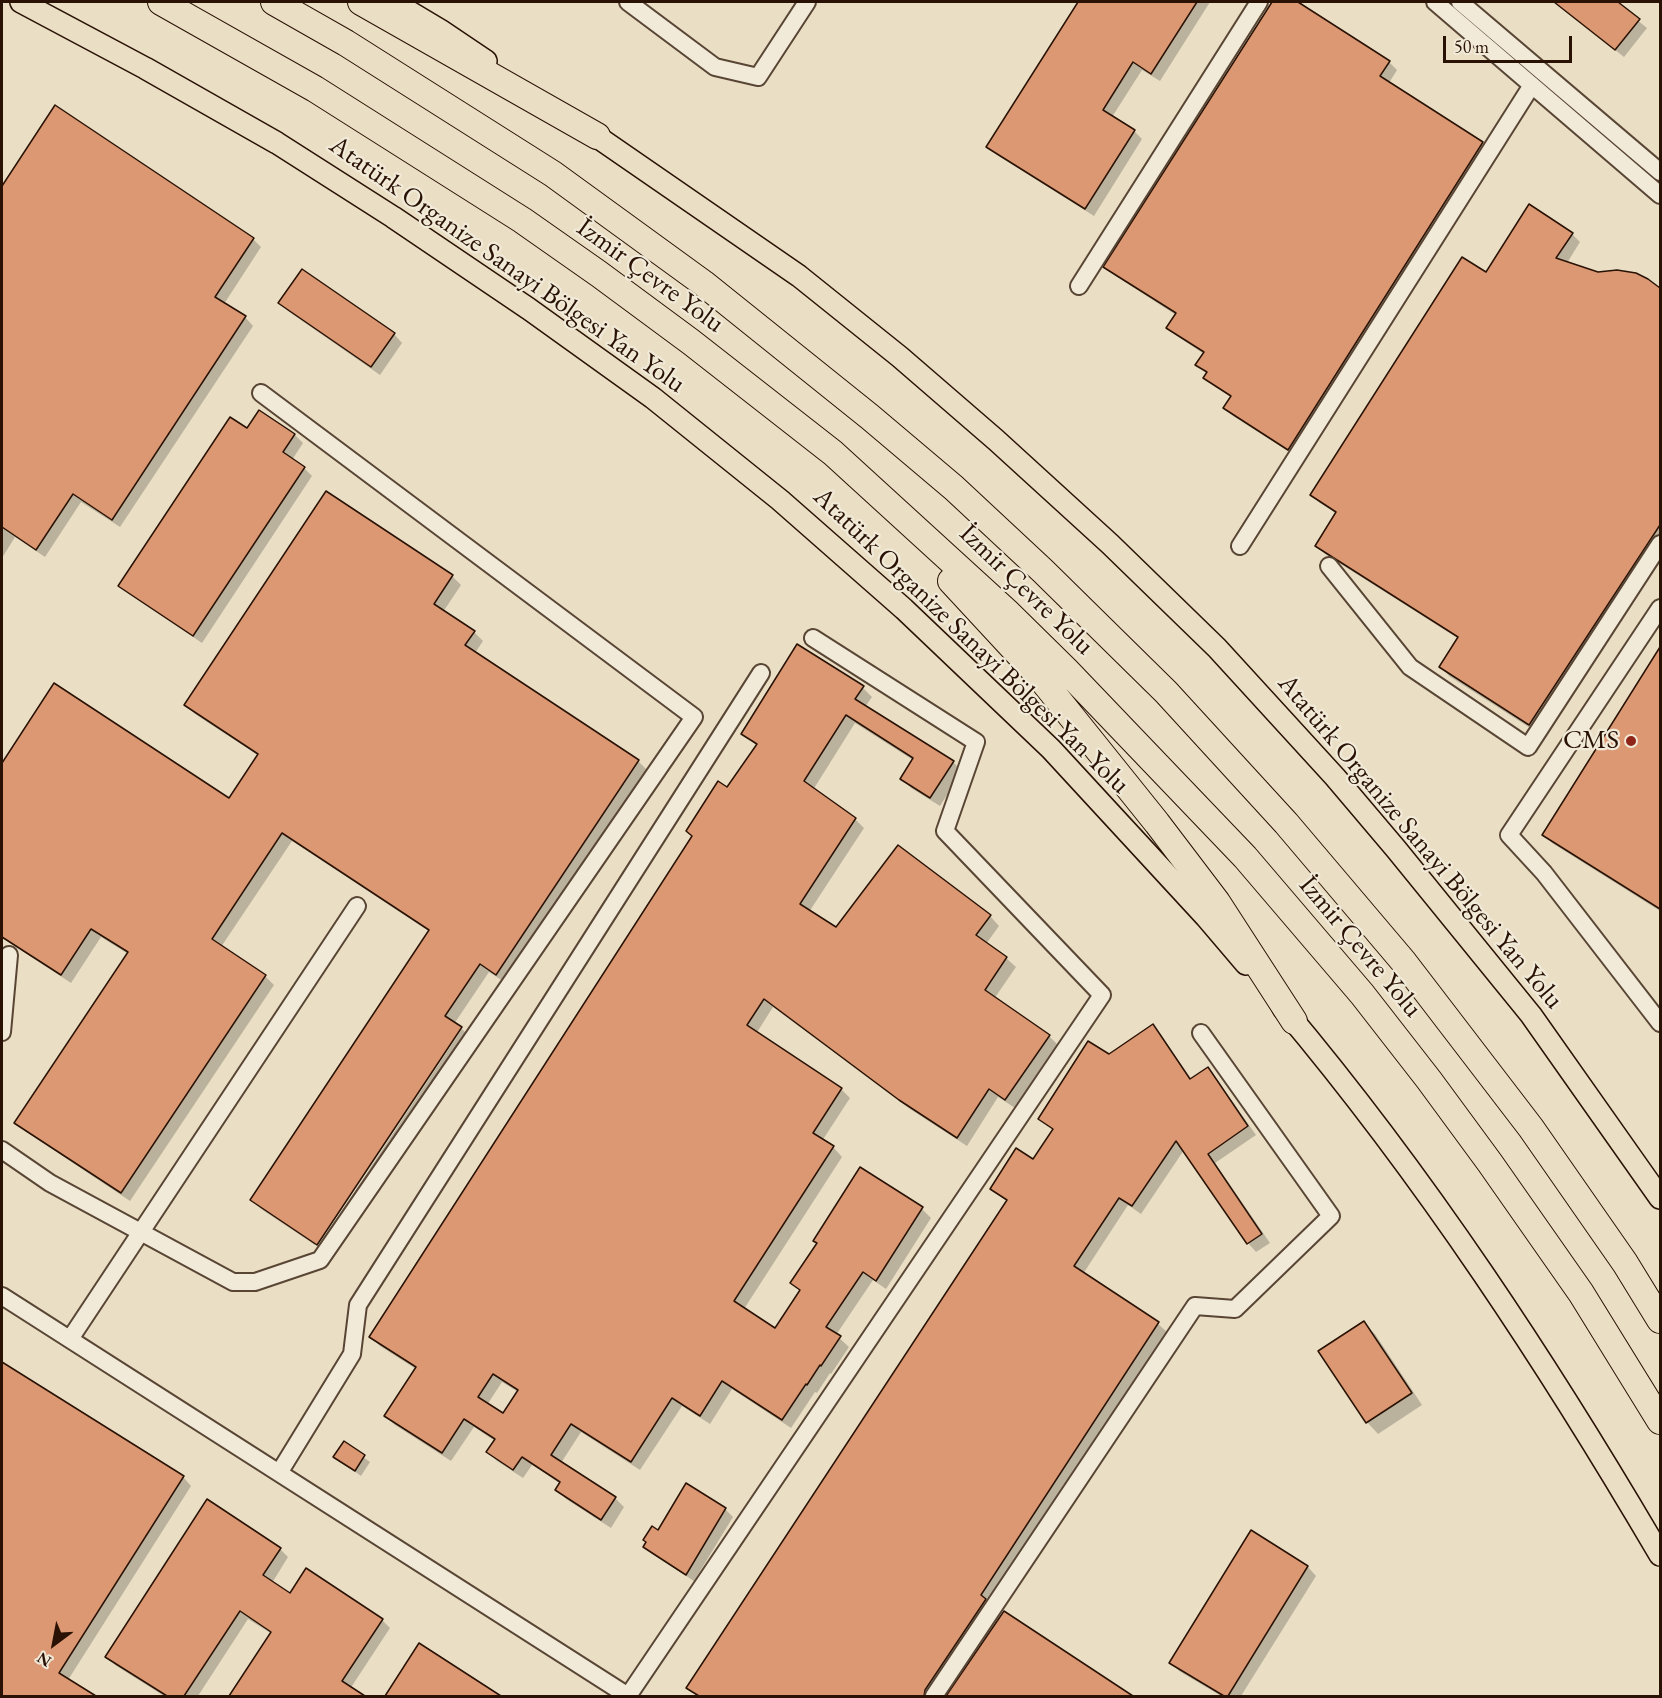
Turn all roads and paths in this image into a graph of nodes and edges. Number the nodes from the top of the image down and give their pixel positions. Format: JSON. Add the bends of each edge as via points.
{"nodes":[{"id":1,"x":21,"y":2,"type":"edge"},
{"id":2,"x":161,"y":2,"type":"edge"},
{"id":3,"x":274,"y":2,"type":"edge"},
{"id":4,"x":362,"y":2,"type":"edge"},
{"id":5,"x":393,"y":2,"type":"edge"},
{"id":6,"x":628,"y":2,"type":"edge"},
{"id":7,"x":807,"y":2,"type":"edge"},
{"id":8,"x":1259,"y":2,"type":"edge"},
{"id":9,"x":1435,"y":2,"type":"edge"},
{"id":10,"x":1460,"y":2,"type":"edge"},
{"id":11,"x":1532,"y":85,"type":"junction"},
{"id":12,"x":597,"y":136,"type":"junction"},
{"id":13,"x":1660,"y":172,"type":"edge"},
{"id":14,"x":1660,"y":195,"type":"edge"},
{"id":15,"x":1079,"y":286,"type":"dead end"},
{"id":16,"x":261,"y":393,"type":"dead end"},
{"id":17,"x":833,"y":453,"type":"junction"},
{"id":18,"x":1660,"y":544,"type":"edge"},
{"id":19,"x":1240,"y":546,"type":"dead end"},
{"id":20,"x":1329,"y":566,"type":"dead end"},
{"id":21,"x":1660,"y":608,"type":"edge"},
{"id":22,"x":813,"y":638,"type":"dead end"},
{"id":23,"x":761,"y":673,"type":"dead end"},
{"id":24,"x":357,"y":906,"type":"dead end"},
{"id":25,"x":9,"y":955,"type":"dead end"},
{"id":26,"x":1294,"y":1021,"type":"junction"},
{"id":27,"x":1660,"y":1023,"type":"edge"},
{"id":28,"x":2,"y":1032,"type":"edge"},
{"id":29,"x":1201,"y":1033,"type":"dead end"},
{"id":30,"x":2,"y":1150,"type":"edge"},
{"id":31,"x":1660,"y":1198,"type":"edge"},
{"id":32,"x":141,"y":1232,"type":"junction"},
{"id":33,"x":2,"y":1296,"type":"edge"},
{"id":34,"x":1660,"y":1320,"type":"edge"},
{"id":35,"x":69,"y":1339,"type":"junction"},
{"id":36,"x":1660,"y":1421,"type":"edge"},
{"id":37,"x":279,"y":1473,"type":"junction"},
{"id":38,"x":1660,"y":1555,"type":"edge"},
{"id":39,"x":628,"y":1696,"type":"edge"},
{"id":40,"x":934,"y":1696,"type":"edge"}],
"edges":[{"from":1,"to":26,"type":"main road","name":"Atatürk Organize Sanayi Bölgesi Yan Yolu","via":[[155,73],[335,180],[529,309],[707,441],[904,609],[1051,749],[1206,917]]},
{"from":2,"to":17,"type":"highway","name":"İzmir Çevre Yolu","via":[[315,89],[522,220],[673,329]]},
{"from":3,"to":34,"type":"highway","name":"İzmir Çevre Yolu","via":[[553,174],[703,283],[954,488],[1044,571],[1166,692],[1278,814],[1403,961],[1531,1128]]},
{"from":4,"to":12,"type":"highway"},
{"from":5,"to":12,"type":"main road","name":"Atatürk Organize Sanayi Bölgesi Yan Yolu"},
{"from":6,"to":7,"type":"street","via":[[716,67],[758,77]]},
{"from":8,"to":15,"type":"street"},
{"from":9,"to":11,"type":"street"},
{"from":10,"to":13,"type":"street"},
{"from":11,"to":14,"type":"street"},
{"from":11,"to":19,"type":"street"},
{"from":12,"to":31,"type":"main road","name":"Atatürk Organize Sanayi Bölgesi Yan Yolu","via":[[799,276],[900,357],[1101,536],[1217,648],[1335,777],[1531,1016]]},
{"from":16,"to":32,"type":"street","via":[[694,717],[320,1260],[255,1282],[233,1282]]},
{"from":17,"to":26,"type":"highway","via":[[1039,676],[1217,902]]},
{"from":17,"to":36,"type":"highway","name":"İzmir Çevre Yolu","via":[[1075,679],[1245,857],[1362,994],[1483,1154],[1581,1293]]},
{"from":18,"to":20,"type":"street","via":[[1528,747],[1410,667]]},
{"from":21,"to":27,"type":"street","via":[[1509,834],[1544,873]]},
{"from":22,"to":39,"type":"street","via":[[976,742],[945,831],[1102,996]]},
{"from":23,"to":37,"type":"street","via":[[358,1305],[352,1354]]},
{"from":24,"to":32,"type":"street"},
{"from":25,"to":28,"type":"street"},
{"from":26,"to":38,"type":"main road","name":"Atatürk Organize Sanayi Bölgesi Yan Yolu","via":[[1391,1144],[1480,1268],[1604,1458]]},
{"from":29,"to":40,"type":"street","via":[[1331,1216],[1235,1309],[1195,1306]]},
{"from":30,"to":32,"type":"street","via":[[50,1183]]},
{"from":32,"to":35,"type":"street"},
{"from":33,"to":35,"type":"street"},
{"from":35,"to":37,"type":"street"},
{"from":37,"to":39,"type":"street"}]}
